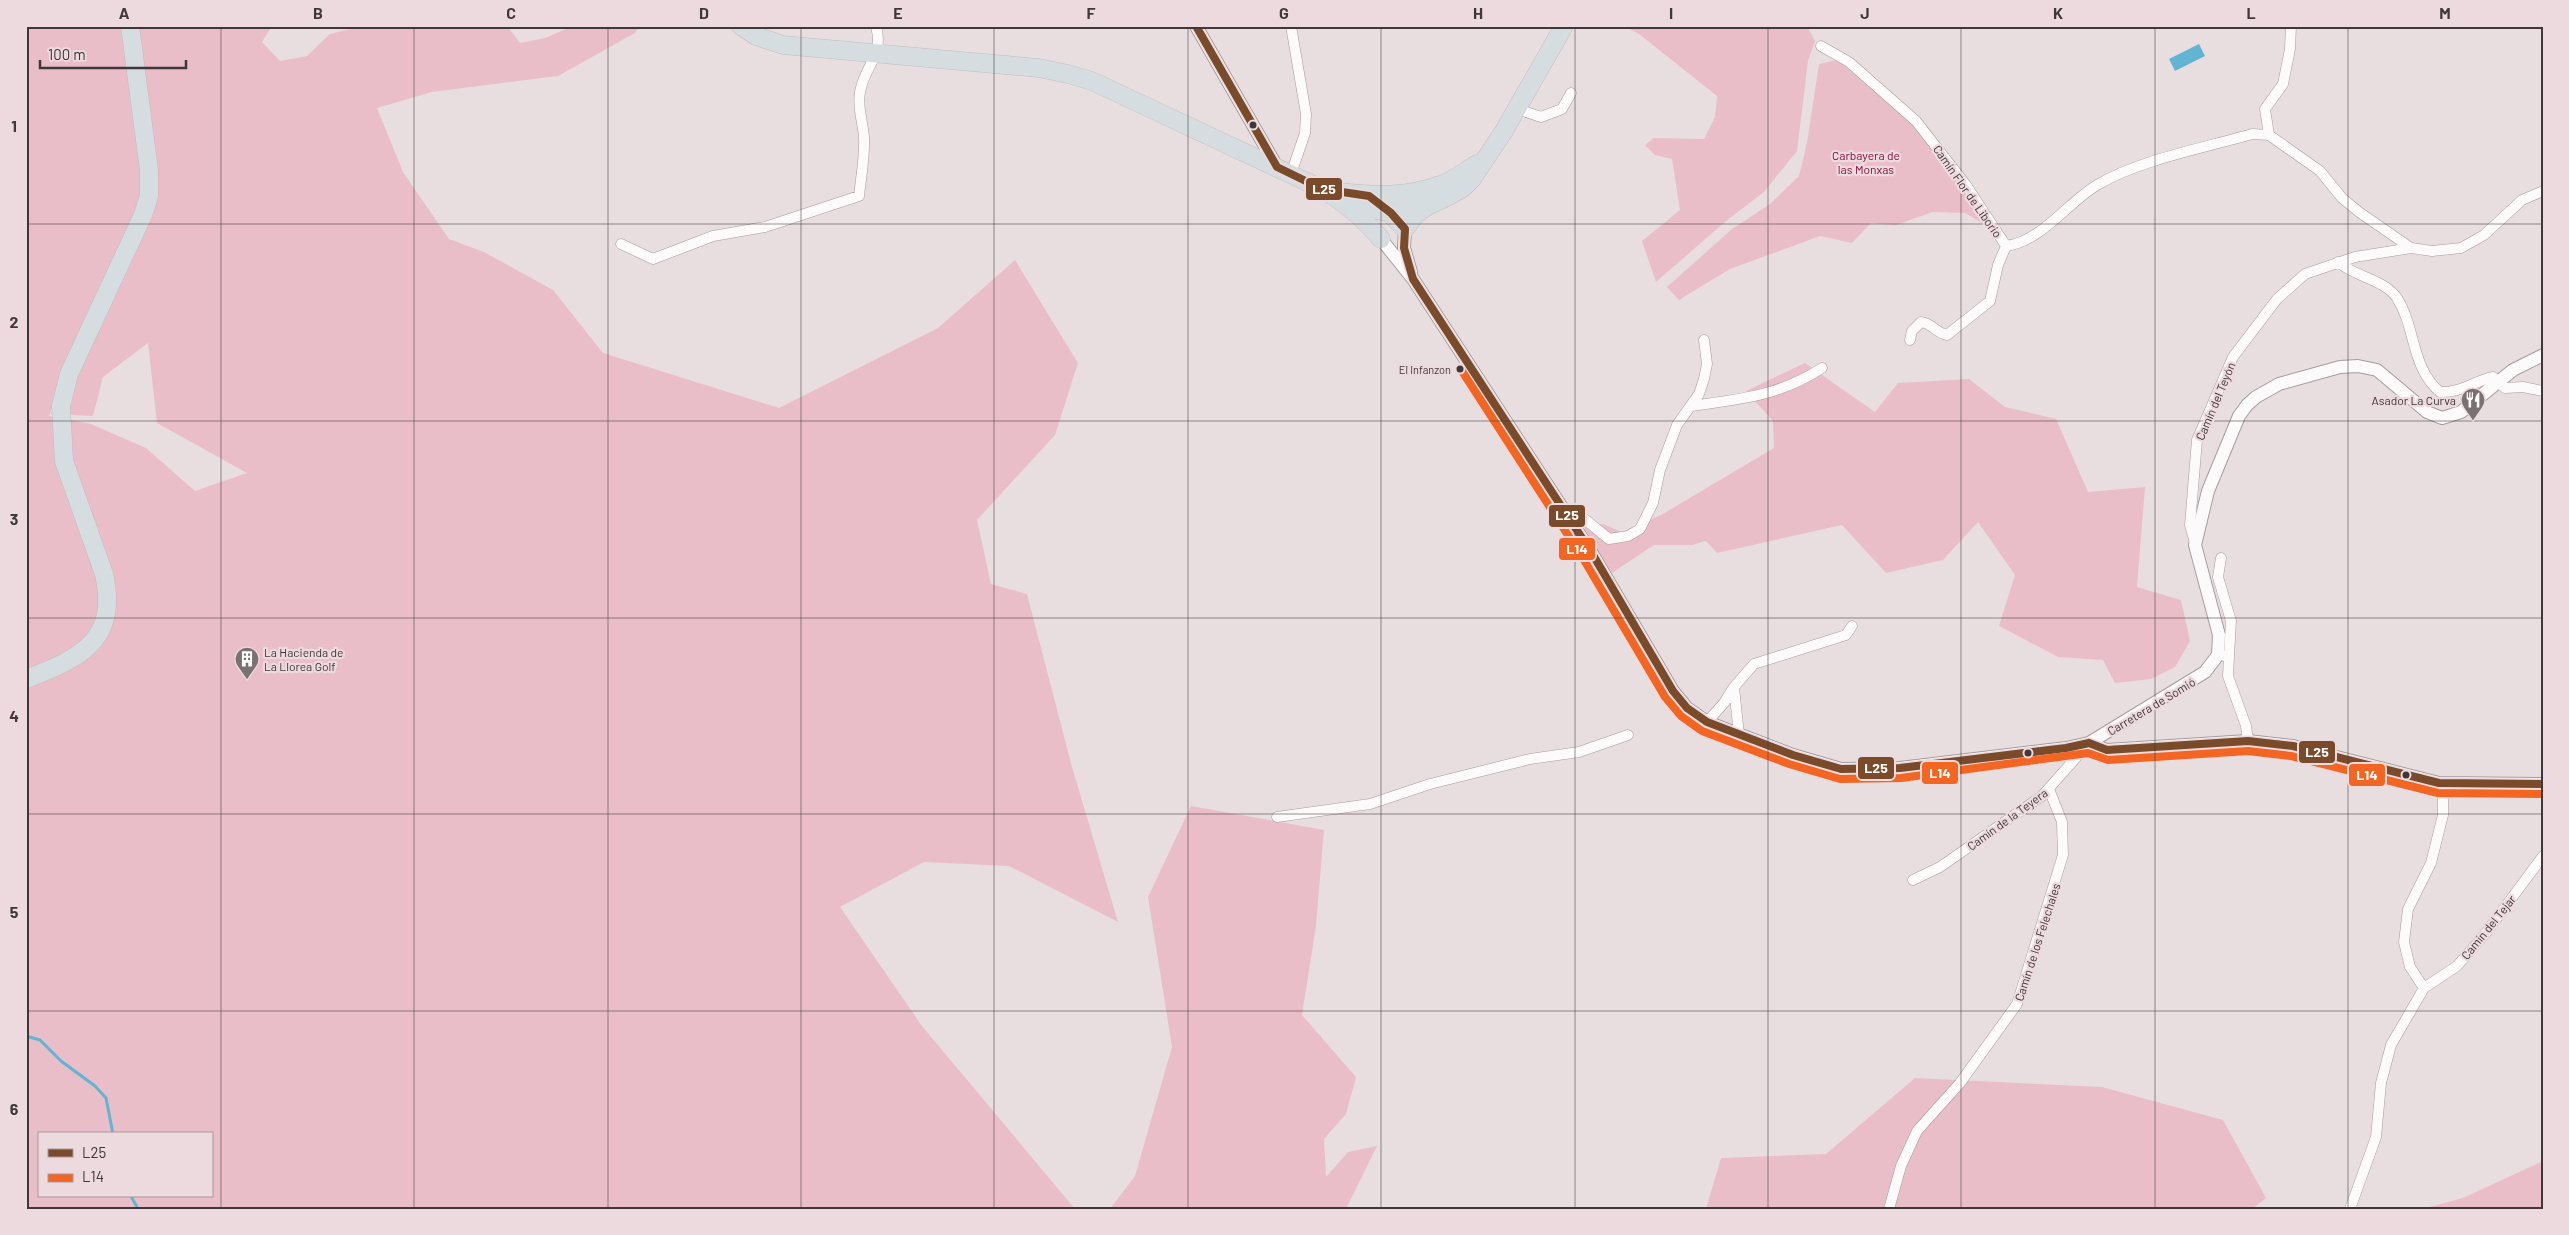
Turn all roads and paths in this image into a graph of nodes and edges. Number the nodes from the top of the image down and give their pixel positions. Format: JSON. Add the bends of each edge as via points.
{"nodes":[{"id":1,"x":130,"y":26,"type":"edge"},
{"id":2,"x":741,"y":26,"type":"edge"},
{"id":3,"x":876,"y":26,"type":"edge"},
{"id":4,"x":1196,"y":26,"type":"edge"},
{"id":5,"x":1291,"y":26,"type":"edge"},
{"id":6,"x":1564,"y":26,"type":"edge"},
{"id":7,"x":2291,"y":26,"type":"edge"},
{"id":8,"x":1821,"y":46,"type":"dead end"},
{"id":9,"x":877,"y":53,"type":"junction"},
{"id":10,"x":1571,"y":93,"type":"dead end"},
{"id":11,"x":1517,"y":109,"type":"junction"},
{"id":12,"x":2269,"y":135,"type":"junction"},
{"id":13,"x":1484,"y":161,"type":"junction"},
{"id":14,"x":1284,"y":171,"type":"junction"},
{"id":15,"x":1440,"y":185,"type":"junction"},
{"id":16,"x":1322,"y":189,"type":"junction"},
{"id":17,"x":2543,"y":191,"type":"edge"},
{"id":18,"x":1369,"y":196,"type":"junction"},
{"id":19,"x":1345,"y":203,"type":"junction"},
{"id":20,"x":1426,"y":206,"type":"junction"},
{"id":21,"x":1391,"y":212,"type":"junction"},
{"id":22,"x":1405,"y":229,"type":"junction"},
{"id":23,"x":1382,"y":239,"type":"junction"},
{"id":24,"x":621,"y":244,"type":"dead end"},
{"id":25,"x":2006,"y":246,"type":"junction"},
{"id":26,"x":2411,"y":248,"type":"junction"},
{"id":27,"x":2338,"y":262,"type":"junction"},
{"id":28,"x":1413,"y":279,"type":"junction"},
{"id":29,"x":1704,"y":340,"type":"dead end"},
{"id":30,"x":1910,"y":340,"type":"dead end"},
{"id":31,"x":2543,"y":355,"type":"edge"},
{"id":32,"x":1822,"y":368,"type":"dead end"},
{"id":33,"x":2497,"y":382,"type":"junction"},
{"id":34,"x":2543,"y":391,"type":"edge"},
{"id":35,"x":1692,"y":406,"type":"junction"},
{"id":36,"x":1567,"y":515,"type":"junction"},
{"id":37,"x":2195,"y":545,"type":"junction"},
{"id":38,"x":2221,"y":558,"type":"dead end"},
{"id":39,"x":1852,"y":626,"type":"dead end"},
{"id":40,"x":2223,"y":656,"type":"junction"},
{"id":41,"x":26,"y":679,"type":"edge"},
{"id":42,"x":1734,"y":686,"type":"junction"},
{"id":43,"x":1707,"y":722,"type":"junction"},
{"id":44,"x":1628,"y":735,"type":"dead end"},
{"id":45,"x":1739,"y":735,"type":"junction"},
{"id":46,"x":2248,"y":741,"type":"junction"},
{"id":47,"x":2089,"y":743,"type":"junction"},
{"id":48,"x":2439,"y":783,"type":"junction"},
{"id":49,"x":2543,"y":784,"type":"edge"},
{"id":50,"x":2049,"y":789,"type":"junction"},
{"id":51,"x":1277,"y":818,"type":"dead end"},
{"id":52,"x":2543,"y":856,"type":"edge"},
{"id":53,"x":1913,"y":880,"type":"dead end"},
{"id":54,"x":2424,"y":988,"type":"junction"},
{"id":55,"x":1889,"y":1209,"type":"edge"},
{"id":56,"x":2350,"y":1209,"type":"edge"}],
"edges":[{"from":1,"to":41,"type":"highway","via":[[149,170],[149,196],[69,374],[61,406],[64,461],[104,574],[108,590],[107,614],[103,629],[80,654]]},
{"from":2,"to":9,"type":"highway","via":[[756,36],[783,45]]},
{"from":3,"to":9,"type":"street","via":[[880,41]]},
{"from":4,"to":14,"type":"street"},
{"from":5,"to":14,"type":"street","via":[[1306,114],[1304,140]]},
{"from":6,"to":11,"type":"highway"},
{"from":7,"to":12,"type":"street","via":[[2283,84],[2265,108]]},
{"from":8,"to":25,"type":"street","name":"Camín Flor de Liborio","via":[[1849,62],[1916,121],[1966,185]]},
{"from":9,"to":14,"type":"highway","via":[[1039,68],[1068,74],[1092,81]]},
{"from":9,"to":24,"type":"street","via":[[862,78],[858,106],[864,138],[859,196],[765,228],[713,236],[653,259]]},
{"from":10,"to":11,"type":"street","via":[[1562,109],[1541,118]]},
{"from":11,"to":13,"type":"highway"},
{"from":12,"to":25,"type":"street","name":"Camín Flor de Liborio","via":[[2252,134],[2115,176],[2096,186],[2027,240]]},
{"from":12,"to":26,"type":"street","via":[[2320,172],[2358,212]]},
{"from":13,"to":15,"type":"highway"},
{"from":13,"to":20,"type":"highway","via":[[1462,188]]},
{"from":14,"to":16,"type":"highway"},
{"from":15,"to":18,"type":"highway","via":[[1395,195]]},
{"from":15,"to":21,"type":"highway","via":[[1402,202]]},
{"from":16,"to":18,"type":"highway"},
{"from":16,"to":19,"type":"highway"},
{"from":17,"to":26,"type":"street","name":"Camín del Teyón","via":[[2522,200],[2484,235],[2460,248],[2432,251]]},
{"from":18,"to":21,"type":"highway"},
{"from":19,"to":21,"type":"highway"},
{"from":19,"to":23,"type":"highway"},
{"from":20,"to":21,"type":"highway"},
{"from":20,"to":22,"type":"highway"},
{"from":21,"to":22,"type":"highway"},
{"from":21,"to":23,"type":"highway"},
{"from":22,"to":28,"type":"street","via":[[1404,248]]},
{"from":23,"to":28,"type":"street"},
{"from":25,"to":30,"type":"street","via":[[1990,302],[1947,335],[1941,334],[1930,323],[1921,322],[1912,331]]},
{"from":26,"to":27,"type":"street","name":"Camín del Teyón"},
{"from":27,"to":33,"type":"street","via":[[2348,271],[2388,288],[2396,298],[2409,324],[2415,353],[2426,377],[2440,392],[2452,392],[2494,378]]},
{"from":27,"to":37,"type":"street","name":"Camín del Teyón","via":[[2305,274],[2298,280],[2277,299],[2233,357],[2196,440],[2190,525]]},
{"from":28,"to":36,"type":"street","name":"Carretera de Somió"},
{"from":29,"to":35,"type":"street","via":[[1708,364]]},
{"from":31,"to":33,"type":"street"},
{"from":32,"to":35,"type":"street","via":[[1801,382],[1769,394]]},
{"from":33,"to":34,"type":"street","via":[[2505,388]]},
{"from":33,"to":37,"type":"street","via":[[2460,412],[2442,418],[2427,412],[2377,370],[2358,366],[2340,366],[2280,384],[2256,397],[2239,416],[2208,491]]},
{"from":35,"to":36,"type":"street","via":[[1677,426],[1660,470],[1653,503],[1640,530],[1609,539],[1582,518]]},
{"from":36,"to":43,"type":"street","name":"Carretera de Somió","via":[[1673,692],[1687,708]]},
{"from":37,"to":40,"type":"street"},
{"from":38,"to":40,"type":"street","via":[[2218,577],[2231,621]]},
{"from":39,"to":42,"type":"street","via":[[1846,635],[1754,664]]},
{"from":40,"to":46,"type":"street"},
{"from":40,"to":47,"type":"street","name":"Carretera de Somió","via":[[2195,680]]},
{"from":42,"to":43,"type":"street"},
{"from":42,"to":45,"type":"street"},
{"from":43,"to":45,"type":"street","name":"Carretera de Somió"},
{"from":44,"to":51,"type":"street","via":[[1579,752],[1530,759],[1430,784],[1370,804]]},
{"from":45,"to":47,"type":"street","name":"Carretera de Somió","via":[[1841,769],[1900,768]]},
{"from":46,"to":47,"type":"street","via":[[2107,750]]},
{"from":46,"to":48,"type":"street","via":[[2293,746]]},
{"from":47,"to":50,"type":"street","name":"Camín de la Teyera"},
{"from":48,"to":49,"type":"street"},
{"from":48,"to":54,"type":"street","via":[[2443,793],[2443,815],[2431,863],[2408,909],[2404,942],[2410,967]]},
{"from":50,"to":53,"type":"street","name":"Camín de la Teyera","via":[[1940,867]]},
{"from":50,"to":55,"type":"street","name":"Camín de los Felechales","via":[[2062,822],[2063,855],[2017,1004],[1960,1083],[1917,1130],[1900,1166]]},
{"from":52,"to":54,"type":"street","name":"Camín del Tejar","via":[[2457,966]]},
{"from":54,"to":56,"type":"street","via":[[2391,1045],[2380,1083],[2376,1137]]}]}
